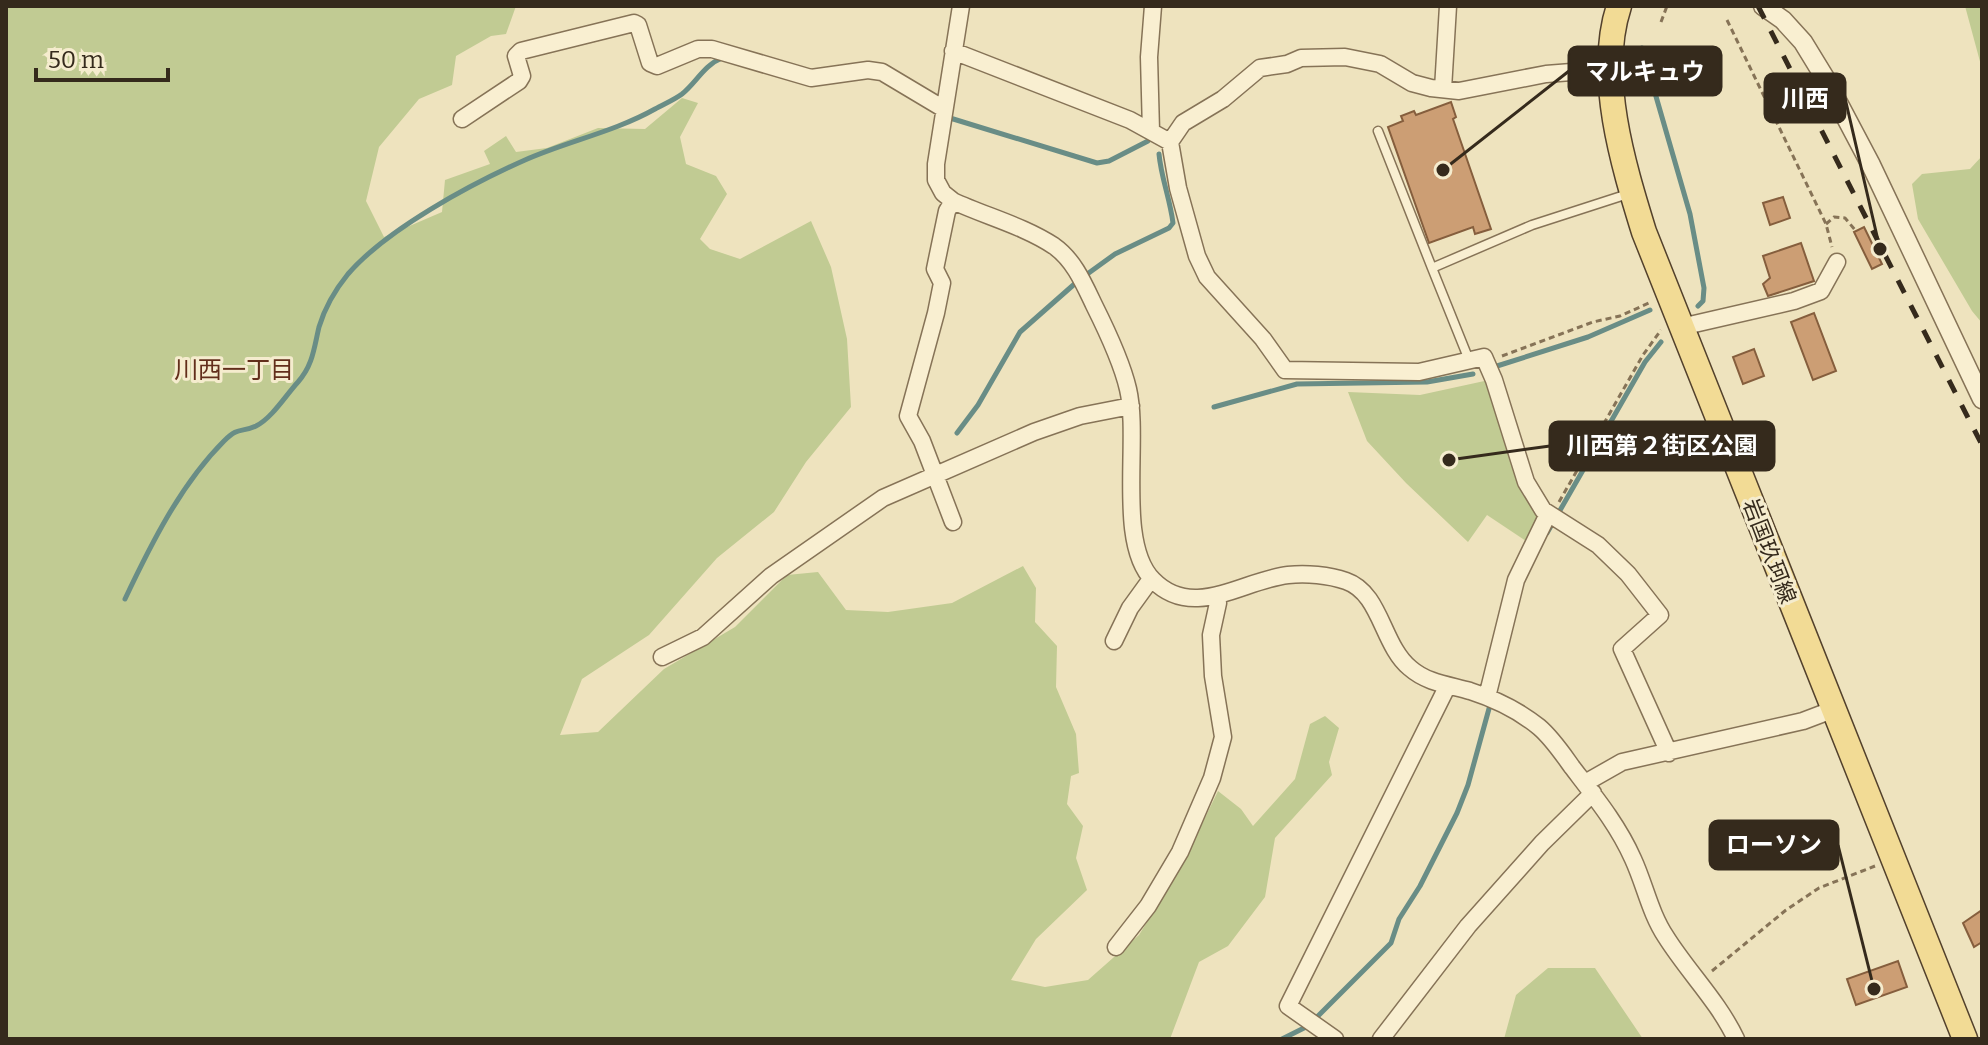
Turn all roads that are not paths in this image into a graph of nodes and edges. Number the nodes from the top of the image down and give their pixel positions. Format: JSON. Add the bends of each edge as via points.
{"nodes":[{"id":1,"x":961,"y":6,"type":"edge"},
{"id":2,"x":1153,"y":6,"type":"edge"},
{"id":3,"x":1448,"y":6,"type":"edge"},
{"id":4,"x":1619,"y":6,"type":"edge"},
{"id":5,"x":1763,"y":6,"type":"edge"},
{"id":6,"x":953,"y":51,"type":"junction"},
{"id":7,"x":1610,"y":69,"type":"junction"},
{"id":8,"x":1443,"y":89,"type":"junction"},
{"id":9,"x":944,"y":109,"type":"junction"},
{"id":10,"x":462,"y":119,"type":"dead end"},
{"id":11,"x":1151,"y":131,"type":"junction"},
{"id":12,"x":1378,"y":131,"type":"dead end"},
{"id":13,"x":1170,"y":142,"type":"junction"},
{"id":14,"x":1632,"y":193,"type":"junction"},
{"id":15,"x":953,"y":201,"type":"junction"},
{"id":16,"x":1837,"y":262,"type":"road end"},
{"id":17,"x":1432,"y":268,"type":"junction"},
{"id":18,"x":1673,"y":327,"type":"junction"},
{"id":19,"x":1469,"y":360,"type":"junction"},
{"id":20,"x":1963,"y":361,"type":"junction"},
{"id":21,"x":1982,"y":365,"type":"edge"},
{"id":22,"x":1982,"y":399,"type":"edge"},
{"id":23,"x":1131,"y":406,"type":"junction"},
{"id":24,"x":929,"y":463,"type":"junction"},
{"id":25,"x":1553,"y":517,"type":"junction"},
{"id":26,"x":953,"y":522,"type":"dead end"},
{"id":27,"x":1151,"y":579,"type":"junction"},
{"id":28,"x":1216,"y":597,"type":"junction"},
{"id":29,"x":1114,"y":641,"type":"dead end"},
{"id":30,"x":662,"y":657,"type":"dead end"},
{"id":31,"x":1447,"y":687,"type":"junction"},
{"id":32,"x":1487,"y":697,"type":"junction"},
{"id":33,"x":1832,"y":710,"type":"junction"},
{"id":34,"x":1669,"y":753,"type":"junction"},
{"id":35,"x":1589,"y":788,"type":"junction"},
{"id":36,"x":1116,"y":947,"type":"dead end"},
{"id":37,"x":1335,"y":1039,"type":"edge"},
{"id":38,"x":1381,"y":1039,"type":"edge"},
{"id":39,"x":1736,"y":1039,"type":"edge"},
{"id":40,"x":1965,"y":1039,"type":"edge"}],
"edges":[{"from":1,"to":6,"type":"street"},
{"from":2,"to":11,"type":"street"},
{"from":3,"to":8,"type":"street"},
{"from":4,"to":7,"type":"main road","name":"岩国玖珂線"},
{"from":5,"to":20,"type":"street","via":[[1803,42],[1825,78]]},
{"from":6,"to":9,"type":"street"},
{"from":6,"to":11,"type":"street"},
{"from":7,"to":8,"type":"street","via":[[1546,74],[1470,91]]},
{"from":7,"to":14,"type":"main road","name":"岩国玖珂線"},
{"from":8,"to":13,"type":"street","via":[[1412,83],[1368,61],[1301,58],[1260,68],[1183,123]]},
{"from":9,"to":10,"type":"street","via":[[882,72],[811,78],[712,49],[698,49],[657,66],[650,63],[634,23],[521,51],[516,56],[519,81]]},
{"from":9,"to":15,"type":"street","via":[[936,180]]},
{"from":11,"to":13,"type":"street"},
{"from":12,"to":17,"type":"lane"},
{"from":13,"to":19,"type":"street","via":[[1178,188],[1207,277],[1285,370],[1419,372]]},
{"from":14,"to":17,"type":"lane","via":[[1532,225]]},
{"from":14,"to":18,"type":"main road","name":"岩国玖珂線"},
{"from":15,"to":23,"type":"street","via":[[1055,247],[1082,279],[1104,325]]},
{"from":15,"to":24,"type":"street","via":[[935,269],[942,283],[936,313],[908,416]]},
{"from":16,"to":18,"type":"street","via":[[1821,291]]},
{"from":17,"to":19,"type":"lane"},
{"from":18,"to":33,"type":"main road","name":"岩国玖珂線"},
{"from":19,"to":25,"type":"street","via":[[1484,357],[1488,363],[1526,482]]},
{"from":20,"to":21,"type":"street"},
{"from":20,"to":22,"type":"street"},
{"from":23,"to":24,"type":"street","via":[[1080,416]]},
{"from":23,"to":27,"type":"street","via":[[1132,526],[1136,551]]},
{"from":24,"to":26,"type":"street"},
{"from":24,"to":30,"type":"street","via":[[771,576],[703,637]]},
{"from":25,"to":32,"type":"street","via":[[1516,580]]},
{"from":25,"to":34,"type":"street","via":[[1598,545],[1660,615],[1622,649]]},
{"from":27,"to":28,"type":"street","via":[[1183,595]]},
{"from":27,"to":29,"type":"street"},
{"from":28,"to":31,"type":"street","via":[[1288,575],[1347,581],[1373,605],[1385,634],[1411,669]]},
{"from":28,"to":36,"type":"street","via":[[1211,649],[1223,737],[1212,778],[1180,852]]},
{"from":31,"to":32,"type":"street"},
{"from":31,"to":37,"type":"street","via":[[1288,1006]]},
{"from":32,"to":35,"type":"street","via":[[1542,729]]},
{"from":33,"to":34,"type":"street"},
{"from":33,"to":40,"type":"main road","name":"岩国玖珂線"},
{"from":34,"to":35,"type":"street","via":[[1622,762]]},
{"from":35,"to":38,"type":"street","via":[[1468,926]]},
{"from":35,"to":39,"type":"street","via":[[1617,826],[1665,937]]}]}
